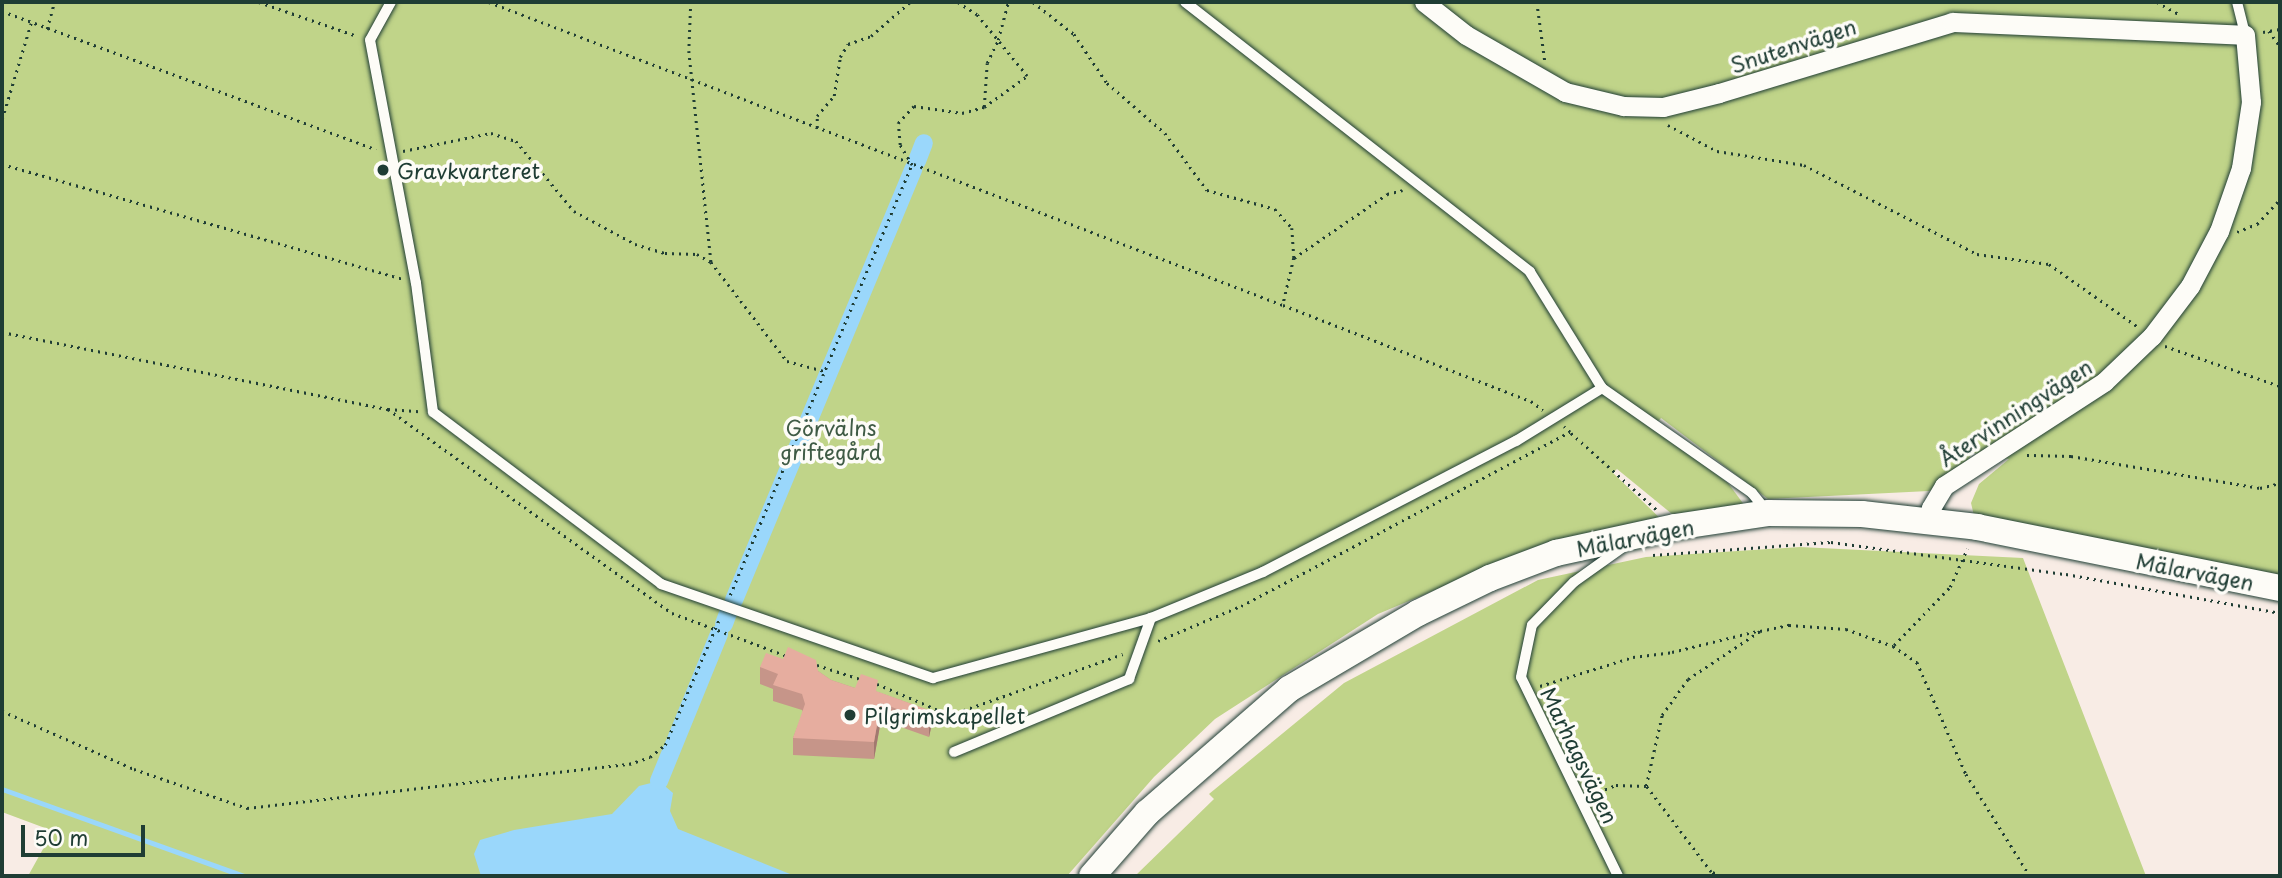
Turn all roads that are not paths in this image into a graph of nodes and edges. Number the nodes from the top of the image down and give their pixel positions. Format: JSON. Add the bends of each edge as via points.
{"nodes":[{"id":1,"x":391,"y":2,"type":"edge"},
{"id":2,"x":1185,"y":2,"type":"edge"},
{"id":3,"x":1424,"y":2,"type":"edge"},
{"id":4,"x":2237,"y":2,"type":"edge"},
{"id":5,"x":2245,"y":35,"type":"junction"},
{"id":6,"x":1602,"y":388,"type":"junction"},
{"id":7,"x":1769,"y":513,"type":"junction"},
{"id":8,"x":1928,"y":522,"type":"junction"},
{"id":9,"x":1646,"y":545,"type":"junction"},
{"id":10,"x":2280,"y":589,"type":"edge"},
{"id":11,"x":1152,"y":618,"type":"junction"},
{"id":12,"x":954,"y":752,"type":"dead end"},
{"id":13,"x":1092,"y":876,"type":"edge"},
{"id":14,"x":1618,"y":876,"type":"edge"}],
"edges":[{"from":1,"to":11,"type":"lane","via":[[370,40],[415,283],[433,412],[661,584],[933,678]]},
{"from":2,"to":6,"type":"lane","via":[[1530,272]]},
{"from":3,"to":5,"type":"street","name":"Snutenvägen","via":[[1466,35],[1549,83],[1623,106],[1663,107],[1952,22]]},
{"from":4,"to":5,"type":"lane","name":"Återvinningvägen"},
{"from":5,"to":8,"type":"street","name":"Återvinningvägen","via":[[2251,102],[2241,168],[2219,231],[2190,286],[2152,336],[2104,382],[1944,485]]},
{"from":6,"to":7,"type":"lane","via":[[1752,493]]},
{"from":6,"to":11,"type":"lane","via":[[1263,572]]},
{"from":7,"to":8,"type":"street","name":"Mälarvägen","via":[[1862,514]]},
{"from":7,"to":9,"type":"street","name":"Mälarvägen","via":[[1675,527]]},
{"from":8,"to":10,"type":"street","name":"Mälarvägen","via":[[1977,527]]},
{"from":9,"to":13,"type":"street","name":"Mälarvägen","via":[[1556,553],[1490,578],[1352,650],[1289,689],[1217,748],[1147,813]]},
{"from":9,"to":14,"type":"lane","name":"Marhagsvägen","via":[[1574,582],[1532,625],[1521,677]]},
{"from":11,"to":12,"type":"lane","via":[[1129,679]]}]}
